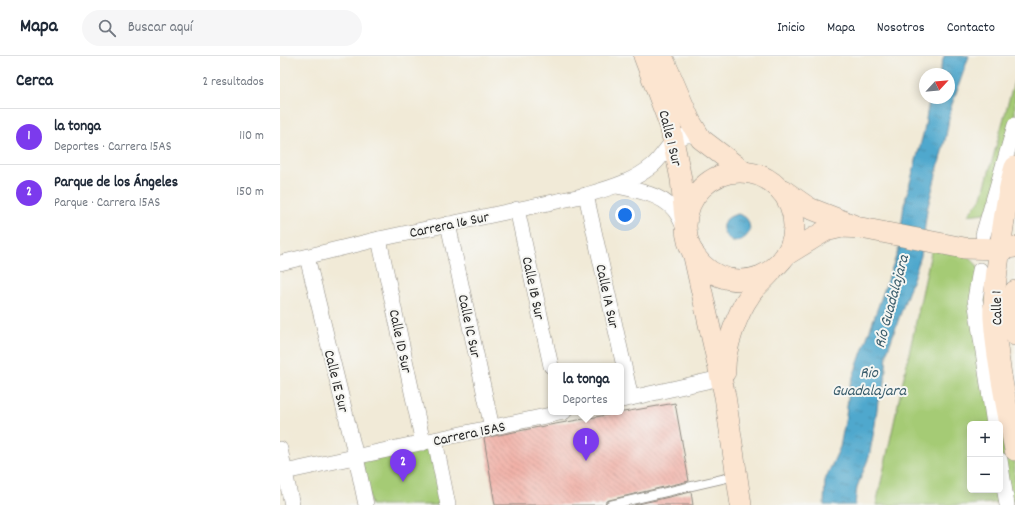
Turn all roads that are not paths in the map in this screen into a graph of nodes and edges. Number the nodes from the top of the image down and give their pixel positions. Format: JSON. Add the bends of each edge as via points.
{"nodes":[{"id":1,"x":644,"y":56,"type":"edge"},
{"id":2,"x":662,"y":56,"type":"edge"},
{"id":3,"x":1015,"y":125,"type":"edge"},
{"id":4,"x":701,"y":140,"type":"junction"},
{"id":5,"x":674,"y":141,"type":"junction"},
{"id":6,"x":1015,"y":167,"type":"edge"},
{"id":7,"x":743,"y":171,"type":"junction"},
{"id":8,"x":775,"y":184,"type":"junction"},
{"id":9,"x":617,"y":186,"type":"junction"},
{"id":10,"x":586,"y":195,"type":"junction"},
{"id":11,"x":517,"y":209,"type":"junction"},
{"id":12,"x":1005,"y":211,"type":"junction"},
{"id":13,"x":448,"y":224,"type":"junction"},
{"id":14,"x":861,"y":228,"type":"junction"},
{"id":15,"x":983,"y":235,"type":"junction"},
{"id":16,"x":689,"y":238,"type":"junction"},
{"id":17,"x":379,"y":239,"type":"junction"},
{"id":18,"x":962,"y":247,"type":"junction"},
{"id":19,"x":1008,"y":248,"type":"edge"},
{"id":20,"x":307,"y":257,"type":"junction"},
{"id":21,"x":780,"y":262,"type":"junction"},
{"id":22,"x":280,"y":263,"type":"edge"},
{"id":23,"x":980,"y":270,"type":"dead end"},
{"id":24,"x":1015,"y":291,"type":"edge"},
{"id":25,"x":994,"y":301,"type":"junction"},
{"id":26,"x":1015,"y":335,"type":"edge"},
{"id":27,"x":550,"y":363,"type":"edge"},
{"id":28,"x":619,"y":363,"type":"edge"},
{"id":29,"x":724,"y":384,"type":"junction"},
{"id":30,"x":624,"y":389,"type":"edge"},
{"id":31,"x":626,"y":399,"type":"edge"},
{"id":32,"x":549,"y":415,"type":"edge"},
{"id":33,"x":994,"y":421,"type":"edge"},
{"id":34,"x":492,"y":428,"type":"junction"},
{"id":35,"x":429,"y":441,"type":"junction"},
{"id":36,"x":280,"y":449,"type":"edge"},
{"id":37,"x":1015,"y":450,"type":"edge"},
{"id":38,"x":356,"y":457,"type":"junction"},
{"id":39,"x":282,"y":473,"type":"edge"},
{"id":40,"x":736,"y":476,"type":"junction"},
{"id":41,"x":1003,"y":477,"type":"edge"},
{"id":42,"x":1015,"y":504,"type":"edge"},
{"id":43,"x":292,"y":505,"type":"edge"},
{"id":44,"x":366,"y":505,"type":"edge"},
{"id":45,"x":448,"y":505,"type":"edge"},
{"id":46,"x":610,"y":505,"type":"edge"},
{"id":47,"x":741,"y":505,"type":"edge"},
{"id":48,"x":1008,"y":505,"type":"edge"}],
"edges":[{"from":1,"to":5,"type":"main road","name":"Calle 1 Sur"},
{"from":2,"to":4,"type":"main road","name":"Calle 1 Sur"},
{"from":3,"to":15,"type":"street"},
{"from":4,"to":5,"type":"street","via":[[693,135],[686,135]]},
{"from":4,"to":7,"type":"main road","name":"Calle 1 Sur"},
{"from":5,"to":9,"type":"street","name":"Carrera 16 Sur","via":[[652,166]]},
{"from":5,"to":16,"type":"main road","name":"Calle 1 Sur"},
{"from":6,"to":12,"type":"main road","name":"Calle 1"},
{"from":7,"to":8,"type":"main road","via":[[763,176]]},
{"from":7,"to":16,"type":"main road","via":[[726,173],[709,180],[696,193],[688,208]]},
{"from":8,"to":14,"type":"main road","via":[[809,208]]},
{"from":8,"to":21,"type":"main road","via":[[792,208],[794,223],[792,242]]},
{"from":9,"to":10,"type":"street","name":"Carrera 16 Sur"},
{"from":9,"to":16,"type":"street","via":[[657,196],[679,216]]},
{"from":10,"to":11,"type":"street","name":"Carrera 16 Sur"},
{"from":10,"to":28,"type":"street","name":"Calle 1A Sur"},
{"from":11,"to":13,"type":"street","name":"Carrera 16 Sur"},
{"from":11,"to":27,"type":"street","name":"Calle 1B Sur"},
{"from":12,"to":15,"type":"main road"},
{"from":12,"to":19,"type":"main road","name":"Calle 1"},
{"from":13,"to":17,"type":"street","name":"Carrera 16 Sur"},
{"from":13,"to":34,"type":"street","name":"Calle 1C Sur"},
{"from":14,"to":18,"type":"main road"},
{"from":14,"to":21,"type":"main road","via":[[842,227],[825,231]]},
{"from":15,"to":18,"type":"main road"},
{"from":16,"to":21,"type":"main road","via":[[703,265],[714,274],[728,279],[760,277]]},
{"from":16,"to":29,"type":"main road","name":"Calle 1 Sur"},
{"from":17,"to":20,"type":"street","name":"Carrera 16 Sur"},
{"from":17,"to":35,"type":"street","name":"Calle 1D Sur"},
{"from":18,"to":19,"type":"main road"},
{"from":18,"to":25,"type":"main road","via":[[982,262],[992,276]]},
{"from":19,"to":25,"type":"main road","name":"Calle 1"},
{"from":20,"to":22,"type":"street","name":"Carrera 16 Sur"},
{"from":20,"to":38,"type":"street","name":"Calle 1E Sur"},
{"from":21,"to":29,"type":"main road","name":"Calle 1 Sur","via":[[750,295],[740,313],[727,348]]},
{"from":23,"to":33,"type":"street","via":[[976,299]]},
{"from":24,"to":26,"type":"main road","name":"Calle 1"},
{"from":25,"to":37,"type":"main road","name":"Calle 1","via":[[1002,382]]},
{"from":29,"to":31,"type":"street"},
{"from":29,"to":40,"type":"main road","name":"Calle 1 Sur"},
{"from":30,"to":31,"type":"street","name":"Calle 1A Sur"},
{"from":32,"to":34,"type":"street","name":"Carrera 15AS"},
{"from":34,"to":35,"type":"street","name":"Carrera 15AS"},
{"from":35,"to":38,"type":"street","name":"Carrera 15AS"},
{"from":35,"to":45,"type":"street"},
{"from":36,"to":39,"type":"street"},
{"from":38,"to":39,"type":"street","name":"Carrera 15AS"},
{"from":38,"to":44,"type":"street","name":"Calle 1E Sur"},
{"from":39,"to":43,"type":"street"},
{"from":40,"to":46,"type":"lane"},
{"from":40,"to":47,"type":"main road","name":"Calle 1 Sur"},
{"from":41,"to":48,"type":"street"},
{"from":42,"to":48,"type":"street"}]}
